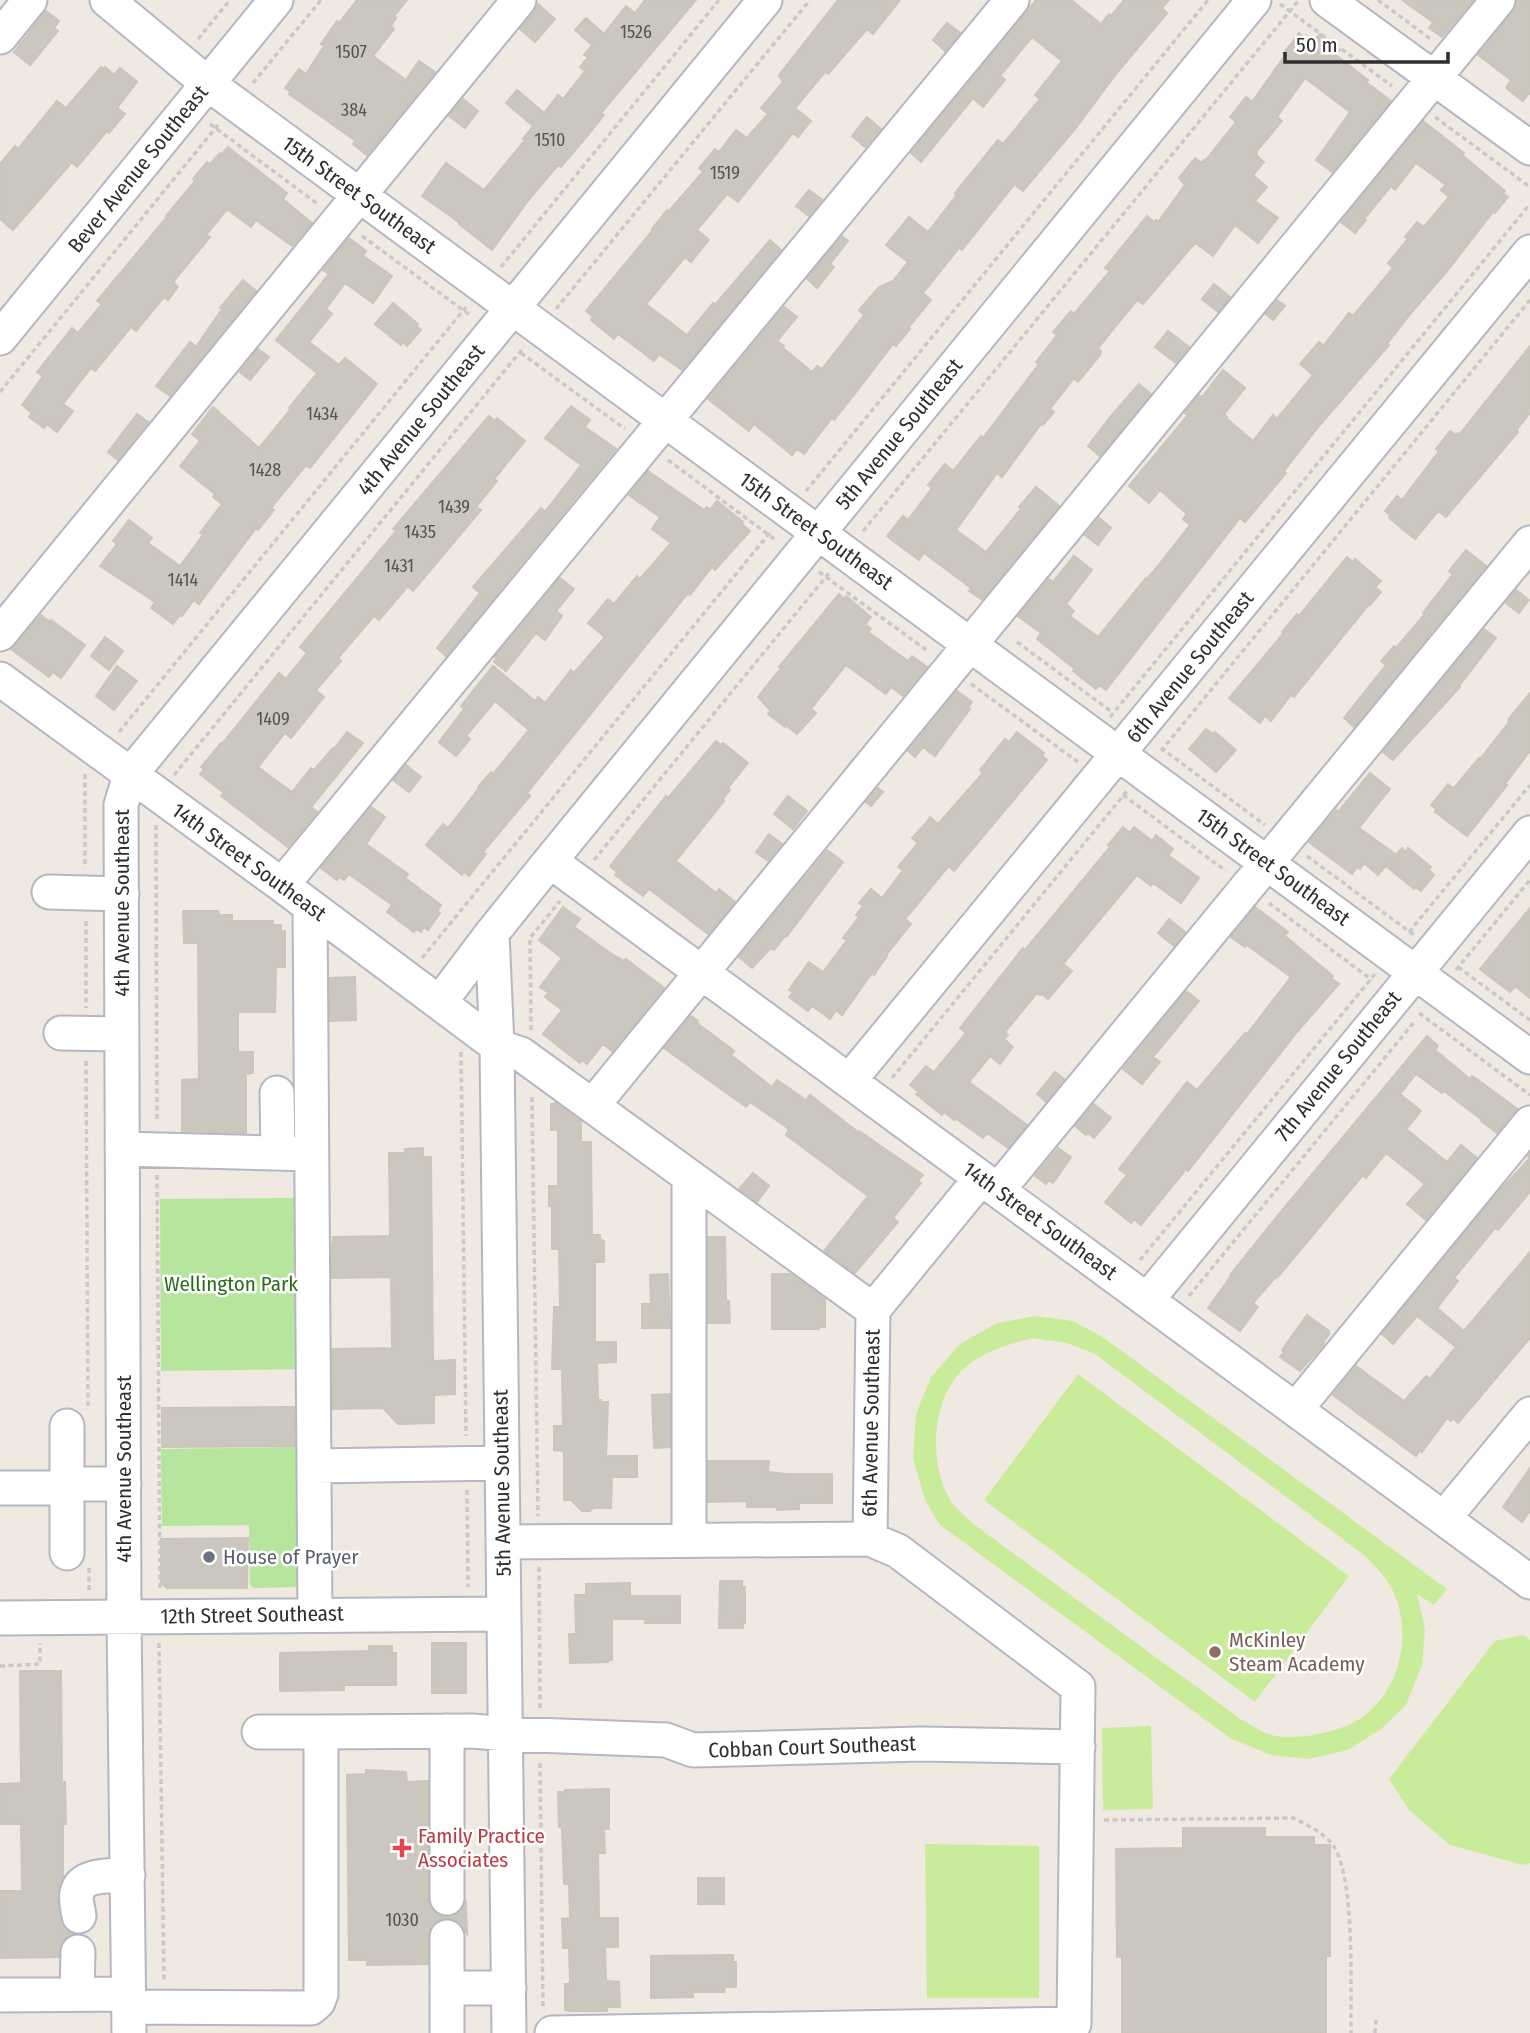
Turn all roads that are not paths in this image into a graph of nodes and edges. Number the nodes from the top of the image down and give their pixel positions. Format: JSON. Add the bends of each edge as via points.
{"nodes":[{"id":1,"x":30,"y":0,"type":"edge"},
{"id":2,"x":107,"y":0,"type":"edge"},
{"id":3,"x":276,"y":0,"type":"edge"},
{"id":4,"x":519,"y":0,"type":"edge"},
{"id":5,"x":765,"y":0,"type":"edge"},
{"id":6,"x":1012,"y":0,"type":"edge"},
{"id":7,"x":1254,"y":0,"type":"edge"},
{"id":8,"x":1327,"y":0,"type":"edge"},
{"id":9,"x":1498,"y":0,"type":"edge"},
{"id":10,"x":0,"y":37,"type":"edge"},
{"id":11,"x":1434,"y":78,"type":"junction"},
{"id":12,"x":207,"y":83,"type":"junction"},
{"id":13,"x":1530,"y":148,"type":"edge"},
{"id":14,"x":359,"y":195,"type":"junction"},
{"id":15,"x":1530,"y":252,"type":"edge"},
{"id":16,"x":512,"y":309,"type":"junction"},
{"id":17,"x":0,"y":338,"type":"edge"},
{"id":18,"x":665,"y":421,"type":"junction"},
{"id":19,"x":818,"y":532,"type":"junction"},
{"id":20,"x":1530,"y":543,"type":"edge"},
{"id":21,"x":0,"y":634,"type":"edge"},
{"id":22,"x":971,"y":645,"type":"junction"},
{"id":23,"x":0,"y":679,"type":"edge"},
{"id":24,"x":1118,"y":754,"type":"junction"},
{"id":25,"x":130,"y":775,"type":"junction"},
{"id":26,"x":1530,"y":833,"type":"edge"},
{"id":27,"x":550,"y":861,"type":"junction"},
{"id":28,"x":1267,"y":863,"type":"junction"},
{"id":29,"x":282,"y":885,"type":"junction"},
{"id":30,"x":48,"y":892,"type":"dead end"},
{"id":31,"x":122,"y":894,"type":"junction"},
{"id":32,"x":310,"y":906,"type":"junction"},
{"id":33,"x":492,"y":933,"type":"junction"},
{"id":34,"x":701,"y":972,"type":"junction"},
{"id":35,"x":1415,"y":973,"type":"junction"},
{"id":36,"x":440,"y":1002,"type":"junction"},
{"id":37,"x":74,"y":1033,"type":"road end"},
{"id":38,"x":121,"y":1034,"type":"junction"},
{"id":39,"x":497,"y":1046,"type":"junction"},
{"id":40,"x":1530,"y":1056,"type":"edge"},
{"id":41,"x":849,"y":1081,"type":"junction"},
{"id":42,"x":277,"y":1093,"type":"dead end"},
{"id":43,"x":593,"y":1105,"type":"junction"},
{"id":44,"x":1530,"y":1123,"type":"edge"},
{"id":45,"x":122,"y":1149,"type":"junction"},
{"id":46,"x":278,"y":1153,"type":"junction"},
{"id":47,"x":312,"y":1154,"type":"junction"},
{"id":48,"x":689,"y":1177,"type":"junction"},
{"id":49,"x":989,"y":1184,"type":"junction"},
{"id":50,"x":1147,"y":1300,"type":"junction"},
{"id":51,"x":873,"y":1310,"type":"junction"},
{"id":52,"x":1296,"y":1409,"type":"junction"},
{"id":53,"x":1530,"y":1414,"type":"edge"},
{"id":54,"x":78,"y":1421,"type":"road end"},
{"id":55,"x":502,"y":1463,"type":"junction"},
{"id":56,"x":314,"y":1466,"type":"junction"},
{"id":57,"x":124,"y":1484,"type":"junction"},
{"id":58,"x":67,"y":1486,"type":"junction"},
{"id":59,"x":0,"y":1488,"type":"edge"},
{"id":60,"x":1444,"y":1518,"type":"junction"},
{"id":61,"x":870,"y":1539,"type":"junction"},
{"id":62,"x":689,"y":1540,"type":"junction"},
{"id":63,"x":503,"y":1542,"type":"junction"},
{"id":64,"x":78,"y":1558,"type":"road end"},
{"id":65,"x":1530,"y":1582,"type":"edge"},
{"id":66,"x":503,"y":1614,"type":"junction"},
{"id":67,"x":315,"y":1615,"type":"junction"},
{"id":68,"x":124,"y":1617,"type":"junction"},
{"id":69,"x":0,"y":1618,"type":"edge"},
{"id":70,"x":447,"y":1731,"type":"junction"},
{"id":71,"x":258,"y":1732,"type":"dead end"},
{"id":72,"x":321,"y":1732,"type":"junction"},
{"id":73,"x":506,"y":1734,"type":"junction"},
{"id":74,"x":1078,"y":1747,"type":"junction"},
{"id":75,"x":128,"y":1875,"type":"junction"},
{"id":76,"x":447,"y":1898,"type":"dead end"},
{"id":77,"x":79,"y":1916,"type":"dead end"},
{"id":78,"x":447,"y":1937,"type":"dead end"},
{"id":79,"x":78,"y":1952,"type":"dead end"},
{"id":80,"x":447,"y":1988,"type":"junction"},
{"id":81,"x":509,"y":1988,"type":"junction"},
{"id":82,"x":77,"y":1994,"type":"junction"},
{"id":83,"x":0,"y":1995,"type":"edge"},
{"id":84,"x":129,"y":2011,"type":"edge"},
{"id":85,"x":547,"y":2026,"type":"edge"},
{"id":86,"x":447,"y":2033,"type":"edge"},
{"id":87,"x":509,"y":2033,"type":"edge"}],
"edges":[{"from":1,"to":10,"type":"street"},
{"from":2,"to":12,"type":"street","name":"15th Street Southeast"},
{"from":3,"to":12,"type":"street","name":"Bever Avenue Southeast"},
{"from":4,"to":14,"type":"street"},
{"from":5,"to":16,"type":"street","name":"4th Avenue Southeast"},
{"from":6,"to":18,"type":"street"},
{"from":7,"to":19,"type":"street","name":"5th Avenue Southeast"},
{"from":8,"to":11,"type":"street"},
{"from":9,"to":11,"type":"street"},
{"from":11,"to":13,"type":"street"},
{"from":11,"to":22,"type":"street"},
{"from":12,"to":14,"type":"street","name":"15th Street Southeast"},
{"from":12,"to":17,"type":"street","name":"Bever Avenue Southeast"},
{"from":14,"to":16,"type":"street","name":"15th Street Southeast"},
{"from":14,"to":21,"type":"street"},
{"from":15,"to":24,"type":"street","name":"6th Avenue Southeast"},
{"from":16,"to":18,"type":"street","name":"15th Street Southeast"},
{"from":16,"to":25,"type":"street","name":"4th Avenue Southeast"},
{"from":18,"to":19,"type":"street","name":"15th Street Southeast"},
{"from":18,"to":29,"type":"street"},
{"from":19,"to":22,"type":"street","name":"15th Street Southeast"},
{"from":19,"to":27,"type":"street","name":"5th Avenue Southeast"},
{"from":20,"to":28,"type":"street","name":"6th Avenue Southeast"},
{"from":22,"to":24,"type":"street","name":"15th Street Southeast"},
{"from":22,"to":34,"type":"street"},
{"from":23,"to":25,"type":"street","name":"14th Street Southeast"},
{"from":24,"to":28,"type":"street","name":"15th Street Southeast"},
{"from":24,"to":41,"type":"street","name":"6th Avenue Southeast"},
{"from":25,"to":29,"type":"street","name":"14th Street Southeast"},
{"from":25,"to":31,"type":"street","name":"4th Avenue Southeast","via":[[121,805]]},
{"from":26,"to":35,"type":"street","name":"7th Avenue Southeast"},
{"from":27,"to":33,"type":"street","name":"5th Avenue Southeast"},
{"from":27,"to":34,"type":"street","name":"14th Street Southeast"},
{"from":28,"to":35,"type":"street","name":"15th Street Southeast"},
{"from":28,"to":49,"type":"street","name":"6th Avenue Southeast"},
{"from":29,"to":32,"type":"street","name":"14th Street Southeast"},
{"from":30,"to":31,"type":"street"},
{"from":31,"to":38,"type":"street","name":"4th Avenue Southeast"},
{"from":32,"to":36,"type":"street","name":"14th Street Southeast"},
{"from":32,"to":47,"type":"street"},
{"from":33,"to":36,"type":"street","name":"5th Avenue Southeast"},
{"from":33,"to":39,"type":"street","name":"5th Avenue Southeast"},
{"from":34,"to":41,"type":"street","name":"14th Street Southeast"},
{"from":34,"to":43,"type":"street"},
{"from":35,"to":40,"type":"street","name":"15th Street Southeast"},
{"from":35,"to":50,"type":"street","name":"7th Avenue Southeast"},
{"from":36,"to":39,"type":"street","name":"14th Street Southeast"},
{"from":37,"to":38,"type":"street"},
{"from":38,"to":45,"type":"street","name":"4th Avenue Southeast"},
{"from":39,"to":43,"type":"street","name":"14th Street Southeast","via":[[521,1054]]},
{"from":39,"to":55,"type":"street","name":"5th Avenue Southeast"},
{"from":41,"to":49,"type":"street","name":"14th Street Southeast"},
{"from":42,"to":46,"type":"street"},
{"from":43,"to":48,"type":"street","name":"14th Street Southeast"},
{"from":44,"to":52,"type":"street"},
{"from":45,"to":46,"type":"street"},
{"from":45,"to":57,"type":"street","name":"4th Avenue Southeast"},
{"from":46,"to":47,"type":"street"},
{"from":47,"to":56,"type":"street"},
{"from":48,"to":51,"type":"street","name":"14th Street Southeast"},
{"from":48,"to":62,"type":"street"},
{"from":49,"to":50,"type":"street","name":"14th Street Southeast"},
{"from":49,"to":51,"type":"street","name":"6th Avenue Southeast"},
{"from":50,"to":52,"type":"street","name":"14th Street Southeast"},
{"from":51,"to":61,"type":"street","name":"6th Avenue Southeast"},
{"from":52,"to":60,"type":"street","name":"14th Street Southeast"},
{"from":53,"to":60,"type":"street"},
{"from":54,"to":58,"type":"street"},
{"from":55,"to":56,"type":"street"},
{"from":55,"to":63,"type":"street","name":"5th Avenue Southeast"},
{"from":56,"to":67,"type":"street"},
{"from":57,"to":58,"type":"street"},
{"from":57,"to":68,"type":"street","name":"4th Avenue Southeast"},
{"from":58,"to":59,"type":"street"},
{"from":58,"to":64,"type":"street"},
{"from":60,"to":65,"type":"street","name":"14th Street Southeast"},
{"from":61,"to":62,"type":"street"},
{"from":61,"to":74,"type":"street","via":[[898,1551],[934,1590],[1078,1687]]},
{"from":62,"to":63,"type":"street"},
{"from":63,"to":66,"type":"street","name":"5th Avenue Southeast"},
{"from":66,"to":67,"type":"street","name":"12th Street Southeast"},
{"from":66,"to":73,"type":"street","name":"5th Avenue Southeast"},
{"from":67,"to":68,"type":"street","name":"12th Street Southeast"},
{"from":68,"to":69,"type":"street","name":"12th Street Southeast"},
{"from":68,"to":75,"type":"street","name":"4th Avenue Southeast"},
{"from":70,"to":72,"type":"street","name":"Cobban Court Southeast"},
{"from":70,"to":73,"type":"street","name":"Cobban Court Southeast"},
{"from":70,"to":76,"type":"street"},
{"from":71,"to":72,"type":"street","name":"Cobban Court Southeast"},
{"from":72,"to":84,"type":"street","via":[[318,2002],[311,2008]]},
{"from":73,"to":74,"type":"street","name":"Cobban Court Southeast","via":[[666,1740],[693,1750],[921,1744]]},
{"from":73,"to":81,"type":"street","name":"5th Avenue Southeast"},
{"from":74,"to":85,"type":"street","via":[[1074,2024]]},
{"from":75,"to":77,"type":"street","via":[[91,1878],[82,1884],[77,1892]]},
{"from":75,"to":84,"type":"street","name":"4th Avenue Southeast"},
{"from":78,"to":80,"type":"street"},
{"from":79,"to":82,"type":"street"},
{"from":80,"to":81,"type":"street"},
{"from":80,"to":86,"type":"street"},
{"from":81,"to":87,"type":"street","name":"5th Avenue Southeast"},
{"from":82,"to":83,"type":"street"},
{"from":82,"to":84,"type":"street"}]}
